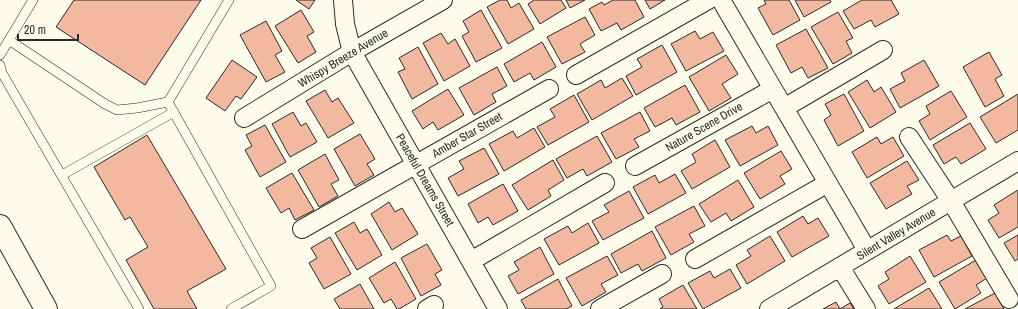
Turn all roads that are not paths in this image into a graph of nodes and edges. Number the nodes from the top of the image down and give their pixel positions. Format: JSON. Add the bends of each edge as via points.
{"nodes":[{"id":1,"x":33,"y":0,"type":"edge"},
{"id":2,"x":229,"y":0,"type":"edge"},
{"id":3,"x":343,"y":0,"type":"edge"},
{"id":4,"x":443,"y":0,"type":"edge"},
{"id":5,"x":708,"y":0,"type":"edge"},
{"id":6,"x":721,"y":0,"type":"edge"},
{"id":7,"x":9,"y":40,"type":"junction"},
{"id":8,"x":883,"y":50,"type":"dead end"},
{"id":9,"x":352,"y":52,"type":"junction"},
{"id":10,"x":0,"y":55,"type":"edge"},
{"id":11,"x":0,"y":65,"type":"edge"},
{"id":12,"x":576,"y":75,"type":"dead end"},
{"id":13,"x":772,"y":88,"type":"junction"},
{"id":14,"x":549,"y":89,"type":"dead end"},
{"id":15,"x":168,"y":102,"type":"junction"},
{"id":16,"x":784,"y":108,"type":"junction"},
{"id":17,"x":174,"y":112,"type":"junction"},
{"id":18,"x":244,"y":118,"type":"dead end"},
{"id":19,"x":909,"y":137,"type":"dead end"},
{"id":20,"x":1018,"y":161,"type":"edge"},
{"id":21,"x":416,"y":165,"type":"junction"},
{"id":22,"x":635,"y":166,"type":"dead end"},
{"id":23,"x":62,"y":175,"type":"junction"},
{"id":24,"x":605,"y":183,"type":"dead end"},
{"id":25,"x":828,"y":183,"type":"junction"},
{"id":26,"x":951,"y":201,"type":"junction"},
{"id":27,"x":0,"y":226,"type":"edge"},
{"id":28,"x":302,"y":229,"type":"dead end"},
{"id":29,"x":867,"y":250,"type":"junction"},
{"id":30,"x":695,"y":259,"type":"dead end"},
{"id":31,"x":471,"y":261,"type":"junction"},
{"id":32,"x":840,"y":267,"type":"junction"},
{"id":33,"x":662,"y":274,"type":"dead end"},
{"id":34,"x":1010,"y":299,"type":"dead end"},
{"id":35,"x":46,"y":309,"type":"edge"},
{"id":36,"x":139,"y":309,"type":"edge"},
{"id":37,"x":231,"y":309,"type":"edge"},
{"id":38,"x":498,"y":309,"type":"edge"},
{"id":39,"x":600,"y":309,"type":"edge"},
{"id":40,"x":769,"y":309,"type":"edge"},
{"id":41,"x":866,"y":309,"type":"edge"}],
"edges":[{"from":1,"to":7,"type":"lane"},
{"from":2,"to":15,"type":"lane"},
{"from":3,"to":9,"type":"street","name":"Peaceful Dreams Street","via":[[345,24]]},
{"from":4,"to":9,"type":"street","name":"Whispy Breeze Avenue"},
{"from":5,"to":12,"type":"street"},
{"from":6,"to":13,"type":"street"},
{"from":7,"to":10,"type":"lane"},
{"from":7,"to":15,"type":"lane","via":[[117,110]]},
{"from":8,"to":16,"type":"street"},
{"from":9,"to":18,"type":"street","name":"Whispy Breeze Avenue"},
{"from":9,"to":21,"type":"street","name":"Peaceful Dreams Street"},
{"from":11,"to":23,"type":"lane"},
{"from":13,"to":16,"type":"street"},
{"from":13,"to":22,"type":"street","name":"Nature Scene Drive"},
{"from":14,"to":21,"type":"street","name":"Amber Star Street"},
{"from":15,"to":17,"type":"lane"},
{"from":16,"to":25,"type":"street"},
{"from":17,"to":23,"type":"lane"},
{"from":17,"to":37,"type":"lane","via":[[271,286]]},
{"from":19,"to":26,"type":"street"},
{"from":20,"to":26,"type":"street","name":"Silent Valley Avenue"},
{"from":21,"to":28,"type":"street","name":"Amber Star Street"},
{"from":21,"to":31,"type":"street","name":"Peaceful Dreams Street"},
{"from":23,"to":36,"type":"lane"},
{"from":24,"to":31,"type":"street"},
{"from":25,"to":29,"type":"street"},
{"from":25,"to":30,"type":"street"},
{"from":26,"to":29,"type":"street","name":"Silent Valley Avenue"},
{"from":26,"to":34,"type":"street"},
{"from":27,"to":35,"type":"main road"},
{"from":29,"to":32,"type":"street","name":"Silent Valley Avenue"},
{"from":31,"to":38,"type":"street","name":"Peaceful Dreams Street"},
{"from":32,"to":40,"type":"street","name":"Silent Valley Avenue"},
{"from":32,"to":41,"type":"street"},
{"from":33,"to":39,"type":"street"}]}
